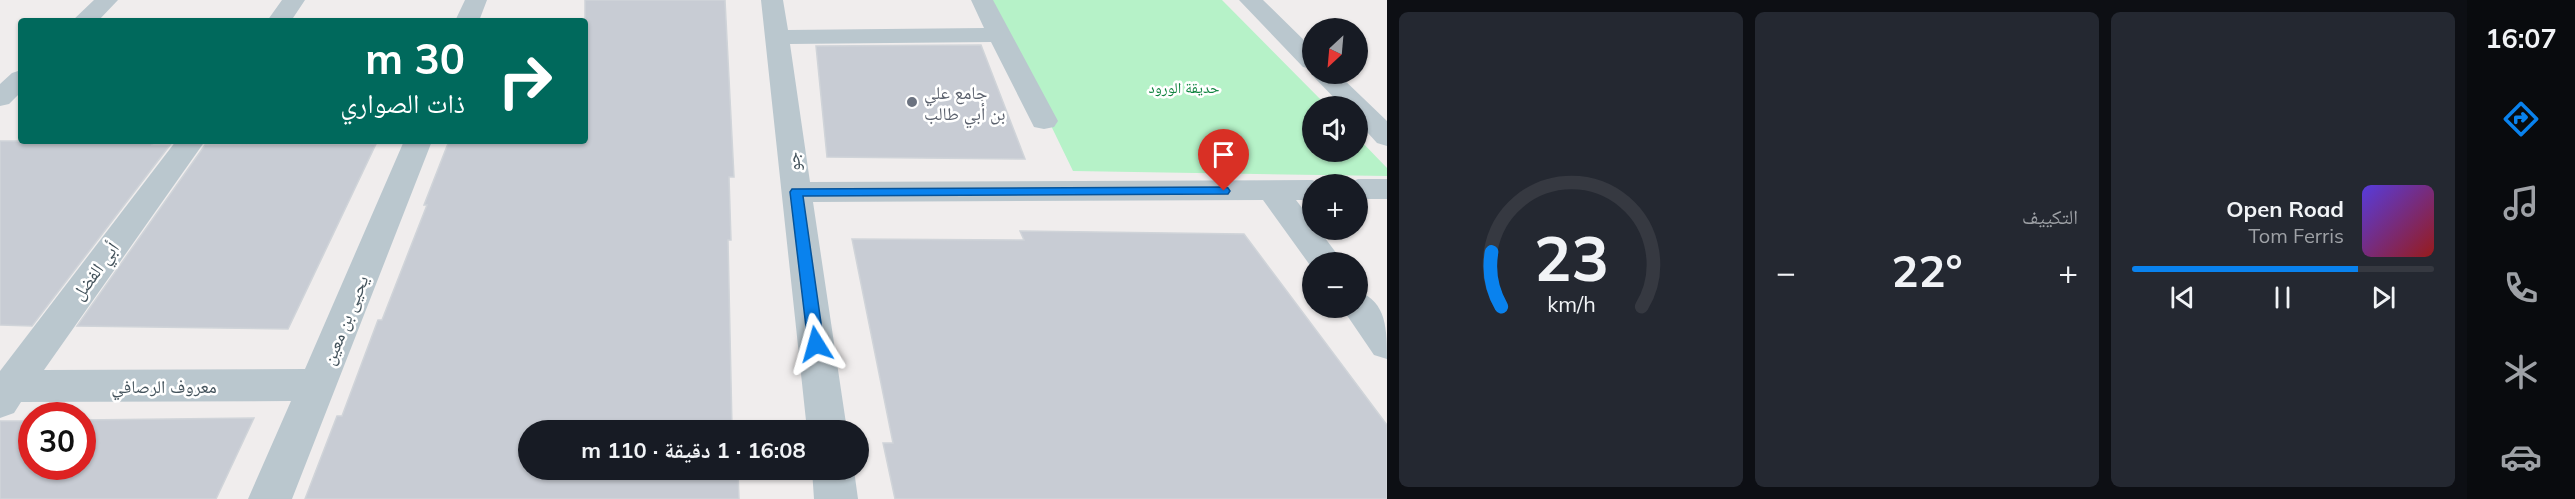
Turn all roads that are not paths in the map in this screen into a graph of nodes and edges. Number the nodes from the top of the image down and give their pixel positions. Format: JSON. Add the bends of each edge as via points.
{"nodes":[{"id":1,"x":107,"y":0,"type":"edge"},
{"id":2,"x":294,"y":0,"type":"edge"},
{"id":3,"x":476,"y":0,"type":"edge"},
{"id":4,"x":772,"y":0,"type":"edge"},
{"id":5,"x":982,"y":0,"type":"edge"},
{"id":6,"x":1250,"y":0,"type":"edge"},
{"id":7,"x":87,"y":18,"type":"edge"},
{"id":8,"x":281,"y":18,"type":"edge"},
{"id":9,"x":468,"y":18,"type":"edge"},
{"id":10,"x":1000,"y":35,"type":"junction"},
{"id":11,"x":778,"y":37,"type":"junction"},
{"id":12,"x":1302,"y":52,"type":"edge"},
{"id":13,"x":18,"y":81,"type":"edge"},
{"id":14,"x":1334,"y":84,"type":"edge"},
{"id":15,"x":1346,"y":96,"type":"edge"},
{"id":16,"x":0,"y":98,"type":"edge"},
{"id":17,"x":1368,"y":118,"type":"edge"},
{"id":18,"x":1044,"y":121,"type":"dead end"},
{"id":19,"x":1387,"y":137,"type":"edge"},
{"id":20,"x":189,"y":144,"type":"edge"},
{"id":21,"x":417,"y":144,"type":"edge"},
{"id":22,"x":1368,"y":189,"type":"edge"},
{"id":23,"x":1387,"y":189,"type":"edge"},
{"id":24,"x":1302,"y":190,"type":"edge"},
{"id":25,"x":1272,"y":191,"type":"junction"},
{"id":26,"x":796,"y":192,"type":"junction"},
{"id":27,"x":1318,"y":252,"type":"edge"},
{"id":28,"x":1368,"y":318,"type":"edge"},
{"id":29,"x":1387,"y":344,"type":"edge"},
{"id":30,"x":318,"y":386,"type":"junction"},
{"id":31,"x":6,"y":393,"type":"edge"},
{"id":32,"x":826,"y":420,"type":"edge"},
{"id":33,"x":833,"y":480,"type":"edge"},
{"id":34,"x":270,"y":499,"type":"edge"},
{"id":35,"x":836,"y":499,"type":"edge"}],
"edges":[{"from":1,"to":7,"type":"street"},
{"from":2,"to":8,"type":"street"},
{"from":3,"to":9,"type":"street"},
{"from":4,"to":11,"type":"street","name":"جو"},
{"from":5,"to":10,"type":"street"},
{"from":6,"to":12,"type":"street"},
{"from":10,"to":11,"type":"street"},
{"from":10,"to":18,"type":"street"},
{"from":11,"to":26,"type":"street","name":"جو"},
{"from":13,"to":16,"type":"street"},
{"from":14,"to":15,"type":"street"},
{"from":17,"to":19,"type":"street"},
{"from":20,"to":31,"type":"street","name":"أبي الفضل"},
{"from":21,"to":30,"type":"street","name":"يحيى بن معين"},
{"from":22,"to":23,"type":"street"},
{"from":24,"to":25,"type":"street"},
{"from":25,"to":26,"type":"street"},
{"from":25,"to":27,"type":"street"},
{"from":26,"to":32,"type":"street","name":"جو"},
{"from":28,"to":29,"type":"street"},
{"from":30,"to":31,"type":"street","name":"معروف الرصافي"},
{"from":30,"to":34,"type":"street","name":"يحيى بن معين"},
{"from":33,"to":35,"type":"street"}]}
